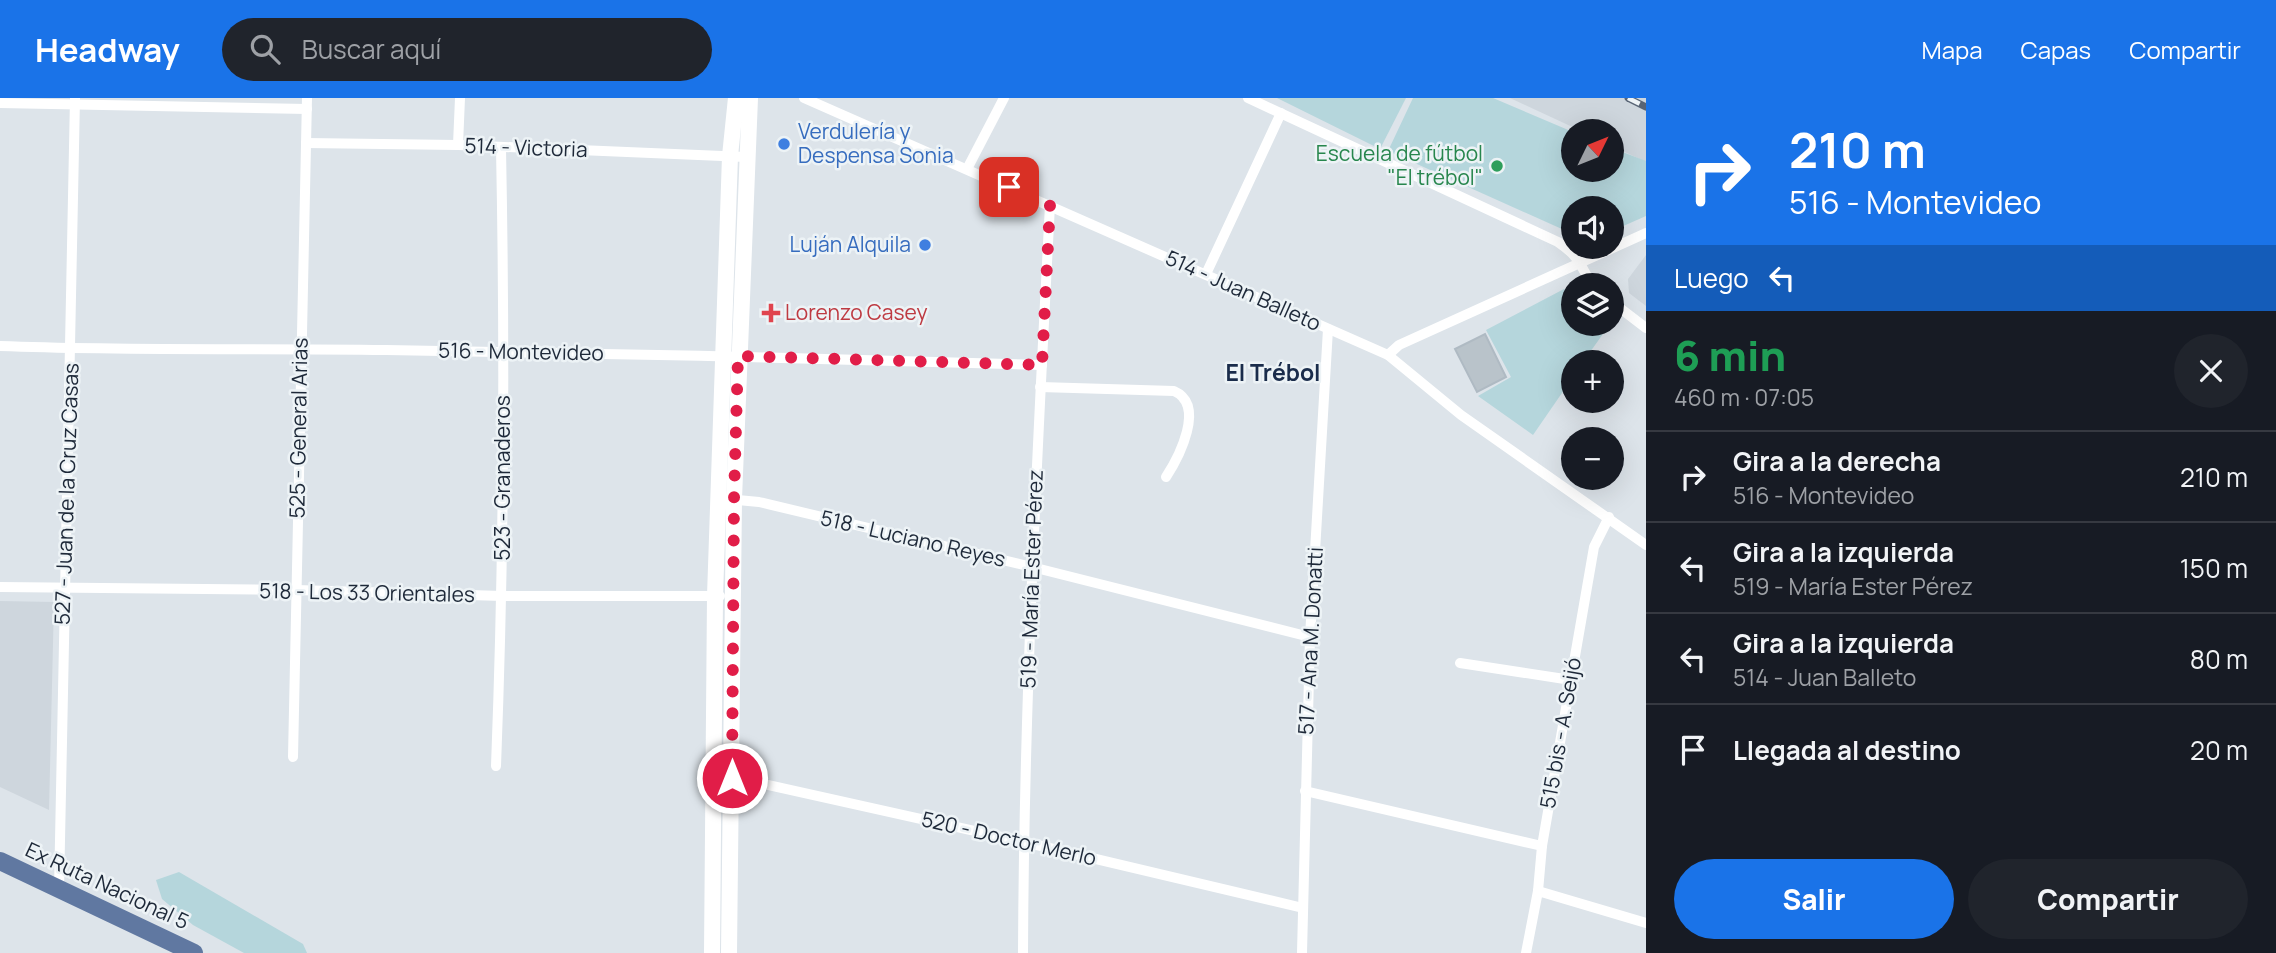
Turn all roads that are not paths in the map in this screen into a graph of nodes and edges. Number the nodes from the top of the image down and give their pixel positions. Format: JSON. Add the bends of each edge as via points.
{"nodes":[{"id":1,"x":460,"y":98,"type":"edge"},
{"id":2,"x":736,"y":98,"type":"edge"},
{"id":3,"x":750,"y":98,"type":"edge"},
{"id":4,"x":804,"y":98,"type":"edge"},
{"id":5,"x":1004,"y":98,"type":"edge"},
{"id":6,"x":1248,"y":98,"type":"edge"},
{"id":7,"x":75,"y":101,"type":"edge"},
{"id":8,"x":0,"y":103,"type":"edge"},
{"id":9,"x":307,"y":104,"type":"edge"},
{"id":10,"x":1281,"y":113,"type":"junction"},
{"id":11,"x":306,"y":143,"type":"junction"},
{"id":12,"x":458,"y":145,"type":"junction"},
{"id":13,"x":500,"y":148,"type":"junction"},
{"id":14,"x":738,"y":156,"type":"junction"},
{"id":15,"x":967,"y":169,"type":"junction"},
{"id":16,"x":1050,"y":205,"type":"junction"},
{"id":17,"x":1646,"y":233,"type":"edge"},
{"id":18,"x":1581,"y":262,"type":"junction"},
{"id":19,"x":1586,"y":273,"type":"edge"},
{"id":20,"x":1206,"y":274,"type":"junction"},
{"id":21,"x":1624,"y":312,"type":"edge"},
{"id":22,"x":1646,"y":328,"type":"edge"},
{"id":23,"x":1328,"y":329,"type":"junction"},
{"id":24,"x":0,"y":346,"type":"edge"},
{"id":25,"x":72,"y":349,"type":"junction"},
{"id":26,"x":300,"y":349,"type":"junction"},
{"id":27,"x":503,"y":351,"type":"junction"},
{"id":28,"x":1388,"y":355,"type":"junction"},
{"id":29,"x":731,"y":356,"type":"junction"},
{"id":30,"x":1042,"y":365,"type":"junction"},
{"id":31,"x":1041,"y":387,"type":"junction"},
{"id":32,"x":1166,"y":477,"type":"dead end"},
{"id":33,"x":726,"y":499,"type":"junction"},
{"id":34,"x":1609,"y":517,"type":"junction"},
{"id":35,"x":1646,"y":545,"type":"edge"},
{"id":36,"x":1031,"y":567,"type":"junction"},
{"id":37,"x":0,"y":587,"type":"edge"},
{"id":38,"x":64,"y":589,"type":"junction"},
{"id":39,"x":296,"y":590,"type":"junction"},
{"id":40,"x":503,"y":596,"type":"junction"},
{"id":41,"x":715,"y":596,"type":"junction"},
{"id":42,"x":733,"y":597,"type":"junction"},
{"id":43,"x":1310,"y":637,"type":"junction"},
{"id":44,"x":1460,"y":663,"type":"dead end"},
{"id":45,"x":1571,"y":680,"type":"junction"},
{"id":46,"x":293,"y":757,"type":"dead end"},
{"id":47,"x":496,"y":766,"type":"dead end"},
{"id":48,"x":713,"y":776,"type":"junction"},
{"id":49,"x":732,"y":778,"type":"junction"},
{"id":50,"x":1305,"y":791,"type":"junction"},
{"id":51,"x":1024,"y":842,"type":"junction"},
{"id":52,"x":1542,"y":846,"type":"junction"},
{"id":53,"x":0,"y":861,"type":"edge"},
{"id":54,"x":60,"y":890,"type":"junction"},
{"id":55,"x":1538,"y":891,"type":"junction"},
{"id":56,"x":1303,"y":908,"type":"junction"},
{"id":57,"x":1646,"y":923,"type":"edge"},
{"id":58,"x":194,"y":953,"type":"edge"},
{"id":59,"x":712,"y":953,"type":"edge"},
{"id":60,"x":729,"y":953,"type":"edge"},
{"id":61,"x":1023,"y":953,"type":"edge"},
{"id":62,"x":1302,"y":953,"type":"edge"},
{"id":63,"x":1526,"y":953,"type":"edge"}],
"edges":[{"from":1,"to":12,"type":"street"},
{"from":2,"to":14,"type":"main road"},
{"from":3,"to":14,"type":"main road"},
{"from":4,"to":15,"type":"street","name":"514 - Juan Balleto"},
{"from":5,"to":15,"type":"street"},
{"from":6,"to":10,"type":"street"},
{"from":7,"to":8,"type":"street"},
{"from":7,"to":9,"type":"street"},
{"from":7,"to":25,"type":"street","name":"527 - Juan de la Cruz Casas"},
{"from":9,"to":11,"type":"street","name":"525 - General Arias"},
{"from":10,"to":18,"type":"street","via":[[1558,242]]},
{"from":10,"to":20,"type":"street"},
{"from":11,"to":12,"type":"street","name":"514 - Victoria"},
{"from":11,"to":26,"type":"street","name":"525 - General Arias"},
{"from":12,"to":13,"type":"street","name":"514 - Victoria"},
{"from":13,"to":14,"type":"street","name":"514 - Victoria"},
{"from":13,"to":27,"type":"street","name":"523 - Granaderos"},
{"from":14,"to":29,"type":"main road"},
{"from":15,"to":16,"type":"street","name":"514 - Juan Balleto"},
{"from":16,"to":20,"type":"street","name":"514 - Juan Balleto"},
{"from":16,"to":30,"type":"street","name":"519 - María Ester Pérez"},
{"from":17,"to":18,"type":"street"},
{"from":18,"to":19,"type":"street"},
{"from":18,"to":28,"type":"street","via":[[1399,345]]},
{"from":20,"to":23,"type":"street","name":"514 - Juan Balleto"},
{"from":21,"to":22,"type":"street"},
{"from":23,"to":28,"type":"street","name":"514 - Juan Balleto"},
{"from":23,"to":43,"type":"street","name":"517 - Ana M. Donatti"},
{"from":24,"to":25,"type":"street","name":"516 - Montevideo"},
{"from":25,"to":26,"type":"street","name":"516 - Montevideo"},
{"from":25,"to":38,"type":"street","name":"527 - Juan de la Cruz Casas"},
{"from":26,"to":27,"type":"street","name":"516 - Montevideo"},
{"from":26,"to":39,"type":"street","name":"525 - General Arias"},
{"from":27,"to":29,"type":"street","name":"516 - Montevideo"},
{"from":27,"to":40,"type":"street","name":"523 - Granaderos"},
{"from":28,"to":34,"type":"street","name":"514 - Juan Balleto","via":[[1461,415]]},
{"from":29,"to":30,"type":"street","name":"516 - Montevideo"},
{"from":29,"to":33,"type":"main road"},
{"from":30,"to":31,"type":"street","name":"519 - María Ester Pérez"},
{"from":31,"to":32,"type":"street","via":[[1183,395],[1186,436]]},
{"from":31,"to":36,"type":"street","name":"519 - María Ester Pérez"},
{"from":33,"to":36,"type":"street","name":"518 - Luciano Reyes","via":[[758,502]]},
{"from":33,"to":41,"type":"main road"},
{"from":33,"to":42,"type":"main road"},
{"from":34,"to":35,"type":"street","name":"514 - Juan Balleto"},
{"from":34,"to":45,"type":"street","name":"515 bis - A. Seijó","via":[[1594,547]]},
{"from":36,"to":43,"type":"street","name":"518 - Luciano Reyes"},
{"from":36,"to":51,"type":"street","name":"519 - María Ester Pérez"},
{"from":37,"to":38,"type":"street","name":"518 - Los 33 Orientales"},
{"from":38,"to":39,"type":"street","name":"518 - Los 33 Orientales"},
{"from":38,"to":54,"type":"street","name":"527 - Juan de la Cruz Casas"},
{"from":39,"to":40,"type":"street","name":"518 - Los 33 Orientales"},
{"from":39,"to":46,"type":"street","name":"525 - General Arias"},
{"from":40,"to":41,"type":"street","name":"518 - Los 33 Orientales"},
{"from":40,"to":47,"type":"street","name":"523 - Granaderos"},
{"from":41,"to":42,"type":"street","name":"518 - Los 33 Orientales"},
{"from":41,"to":48,"type":"main road"},
{"from":42,"to":49,"type":"main road"},
{"from":43,"to":50,"type":"street","name":"517 - Ana M. Donatti"},
{"from":44,"to":45,"type":"street"},
{"from":45,"to":52,"type":"street","name":"515 bis - A. Seijó"},
{"from":48,"to":49,"type":"street","name":"520 - Doctor Merlo"},
{"from":48,"to":59,"type":"main road"},
{"from":49,"to":51,"type":"street","name":"520 - Doctor Merlo"},
{"from":49,"to":60,"type":"main road"},
{"from":50,"to":52,"type":"street"},
{"from":50,"to":56,"type":"street","name":"517 - Ana M. Donatti"},
{"from":51,"to":56,"type":"street","name":"520 - Doctor Merlo"},
{"from":51,"to":61,"type":"street","name":"519 - María Ester Pérez"},
{"from":52,"to":55,"type":"street","name":"515 bis - A. Seijó"},
{"from":53,"to":54,"type":"main road","name":"Ex Ruta Nacional 5"},
{"from":54,"to":58,"type":"main road","name":"Ex Ruta Nacional 5"},
{"from":55,"to":57,"type":"street"},
{"from":55,"to":63,"type":"street","name":"515 bis - A. Seijó"},
{"from":56,"to":62,"type":"street","name":"517 - Ana M. Donatti"}]}
